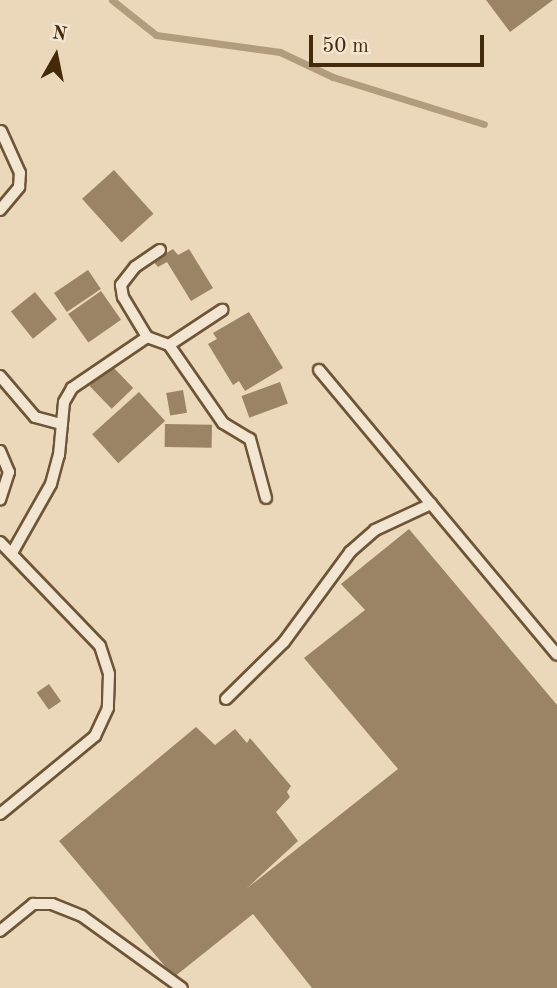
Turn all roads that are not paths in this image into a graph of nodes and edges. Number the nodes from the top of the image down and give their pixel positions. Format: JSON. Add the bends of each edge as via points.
{"nodes":[{"id":1,"x":1,"y":131,"type":"edge"},
{"id":2,"x":0,"y":210,"type":"edge"},
{"id":3,"x":160,"y":250,"type":"dead end"},
{"id":4,"x":222,"y":310,"type":"dead end"},
{"id":5,"x":147,"y":337,"type":"junction"},
{"id":6,"x":169,"y":345,"type":"junction"},
{"id":7,"x":319,"y":370,"type":"dead end"},
{"id":8,"x":0,"y":376,"type":"edge"},
{"id":9,"x":62,"y":424,"type":"junction"},
{"id":10,"x":0,"y":451,"type":"edge"},
{"id":11,"x":266,"y":498,"type":"dead end"},
{"id":12,"x":0,"y":500,"type":"edge"},
{"id":13,"x":431,"y":504,"type":"junction"},
{"id":14,"x":0,"y":542,"type":"edge"},
{"id":15,"x":12,"y":553,"type":"junction"},
{"id":16,"x":557,"y":655,"type":"edge"},
{"id":17,"x":226,"y":699,"type":"dead end"},
{"id":18,"x":0,"y":814,"type":"edge"},
{"id":19,"x":0,"y":931,"type":"edge"},
{"id":20,"x":182,"y":988,"type":"edge"}],
"edges":[{"from":1,"to":2,"type":"lane","via":[[20,173],[19,187]]},
{"from":3,"to":5,"type":"lane","via":[[135,267],[121,285],[123,297]]},
{"from":4,"to":6,"type":"lane"},
{"from":5,"to":6,"type":"lane"},
{"from":5,"to":9,"type":"lane","via":[[72,388],[64,402]]},
{"from":6,"to":11,"type":"lane","via":[[223,423],[250,439]]},
{"from":7,"to":13,"type":"lane"},
{"from":8,"to":9,"type":"lane","via":[[35,417]]},
{"from":9,"to":15,"type":"lane","via":[[51,484]]},
{"from":10,"to":12,"type":"lane","via":[[9,472]]},
{"from":13,"to":16,"type":"lane"},
{"from":13,"to":17,"type":"lane","via":[[375,530],[350,552],[284,642]]},
{"from":14,"to":15,"type":"lane"},
{"from":15,"to":18,"type":"lane","via":[[100,646],[108,674],[108,708],[95,736]]},
{"from":19,"to":20,"type":"lane","via":[[33,904],[52,904],[82,916]]}]}
